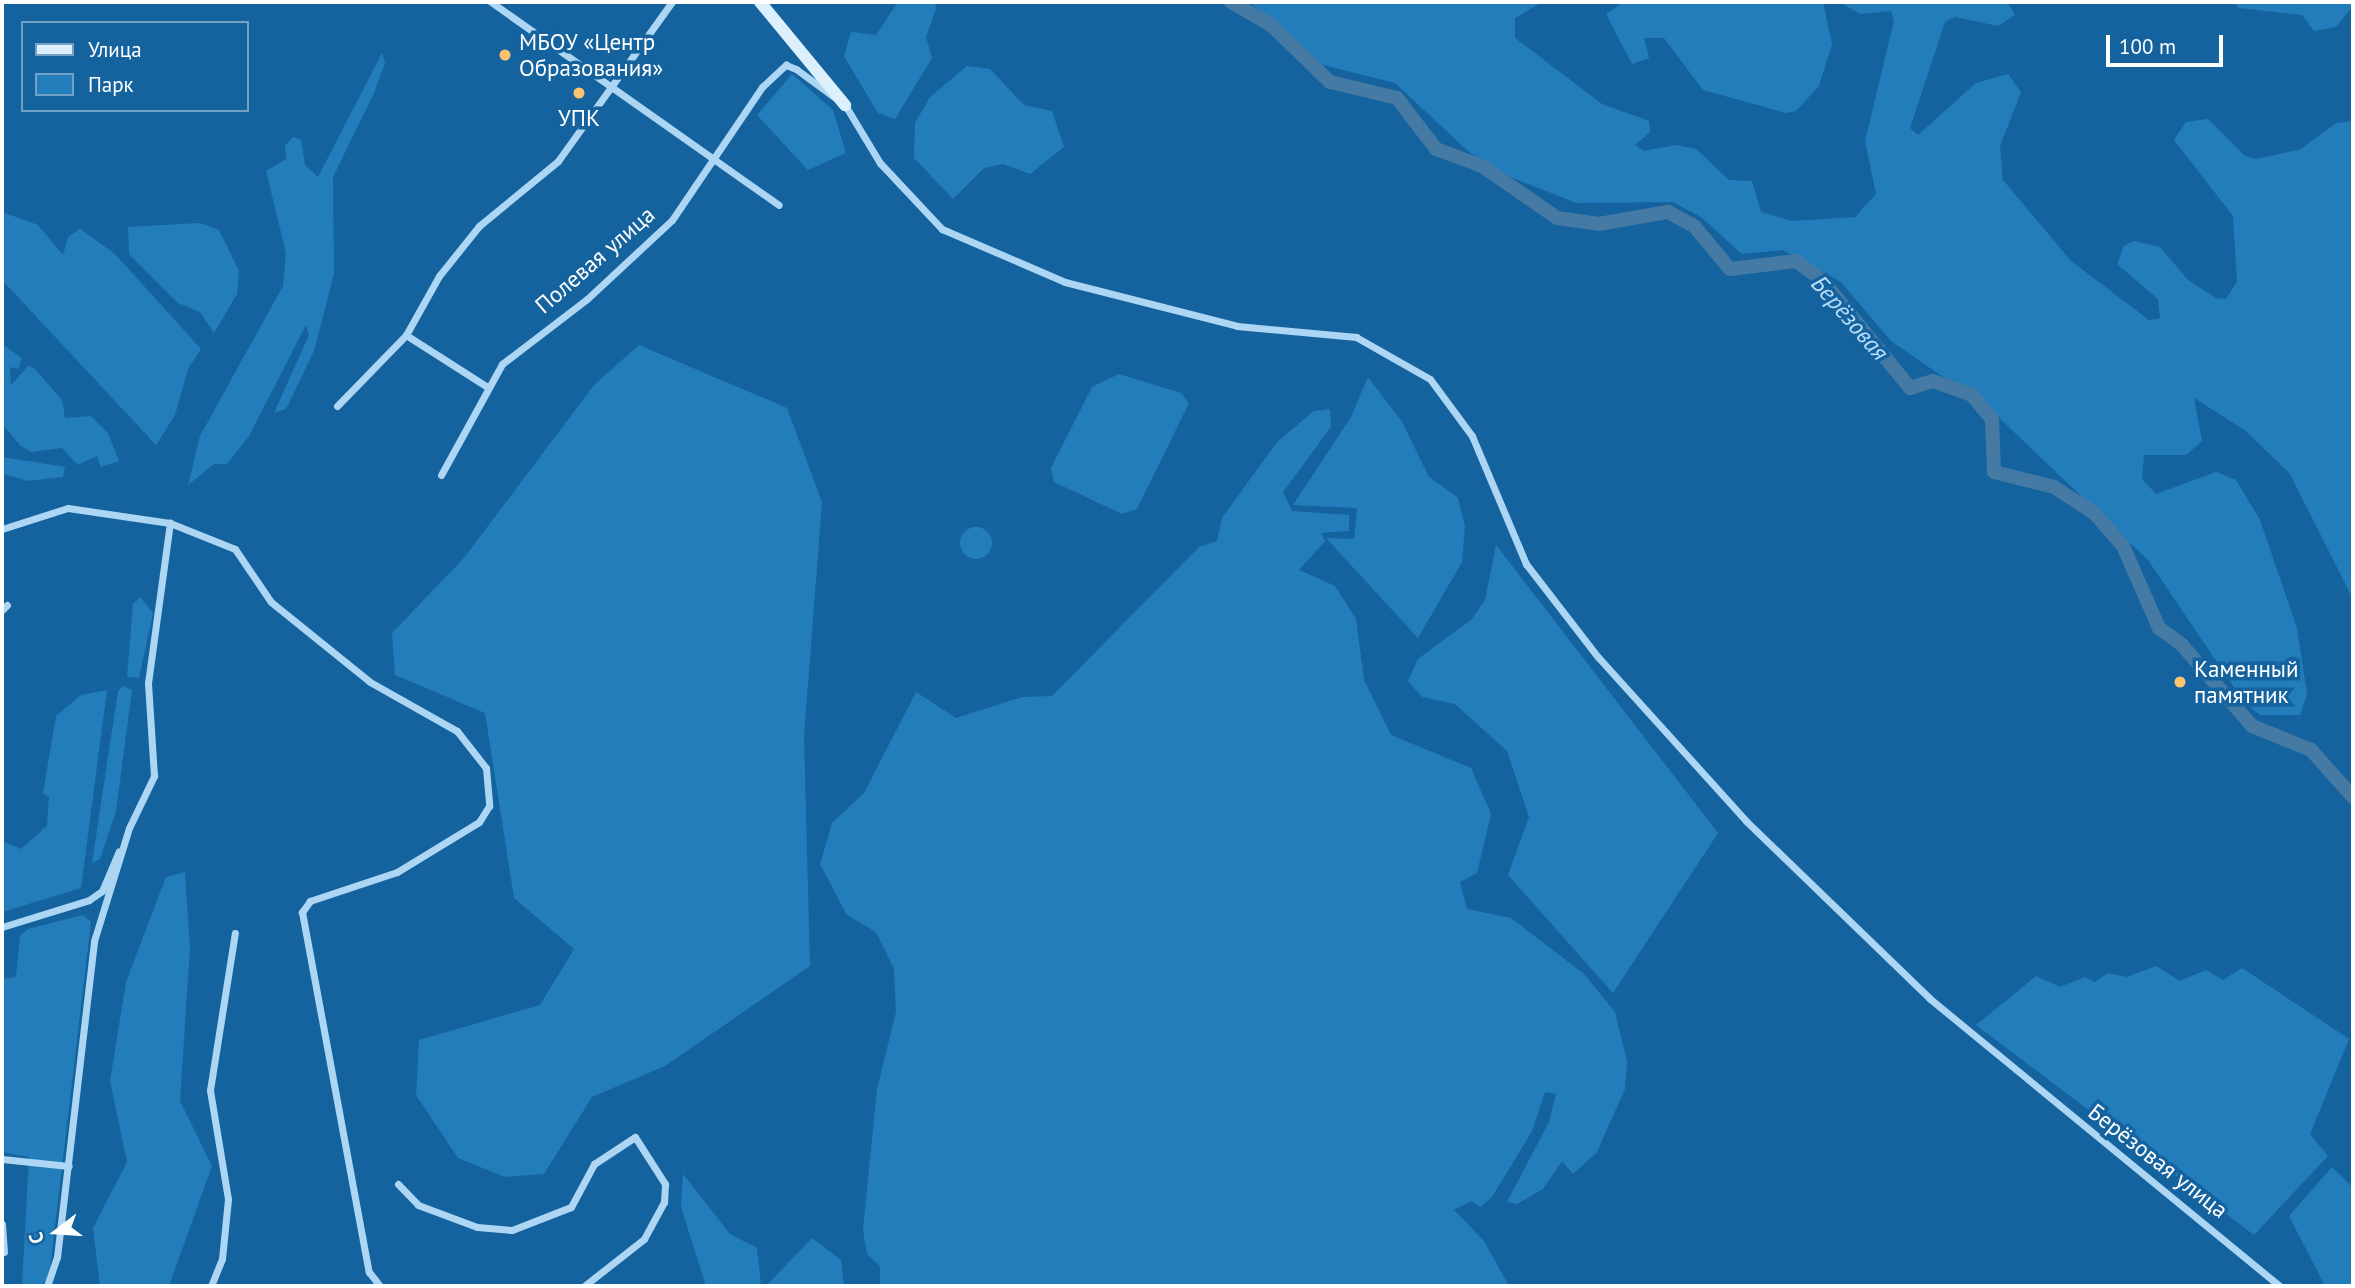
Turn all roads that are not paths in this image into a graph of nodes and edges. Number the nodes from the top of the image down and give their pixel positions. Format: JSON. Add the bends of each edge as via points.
{"nodes":[{"id":1,"x":491,"y":2,"type":"edge"},
{"id":2,"x":672,"y":2,"type":"edge"},
{"id":3,"x":760,"y":2,"type":"edge"},
{"id":4,"x":611,"y":85,"type":"junction"},
{"id":5,"x":845,"y":105,"type":"junction"},
{"id":6,"x":712,"y":156,"type":"junction"},
{"id":7,"x":779,"y":205,"type":"dead end"},
{"id":8,"x":406,"y":335,"type":"junction"},
{"id":9,"x":489,"y":388,"type":"junction"},
{"id":10,"x":337,"y":406,"type":"dead end"},
{"id":11,"x":441,"y":475,"type":"dead end"},
{"id":12,"x":170,"y":523,"type":"junction"},
{"id":13,"x":2,"y":529,"type":"edge"},
{"id":14,"x":129,"y":828,"type":"junction"},
{"id":15,"x":2,"y":928,"type":"edge"},
{"id":16,"x":235,"y":933,"type":"dead end"},
{"id":17,"x":2,"y":1159,"type":"edge"},
{"id":18,"x":69,"y":1166,"type":"junction"},
{"id":19,"x":398,"y":1184,"type":"dead end"},
{"id":20,"x":2,"y":1224,"type":"edge"},
{"id":21,"x":4,"y":1252,"type":"dead end"},
{"id":22,"x":47,"y":1286,"type":"edge"},
{"id":23,"x":211,"y":1286,"type":"edge"},
{"id":24,"x":380,"y":1286,"type":"edge"},
{"id":25,"x":584,"y":1286,"type":"edge"},
{"id":26,"x":2279,"y":1286,"type":"edge"}],
"edges":[{"from":1,"to":4,"type":"street"},
{"from":2,"to":4,"type":"street"},
{"from":3,"to":5,"type":"street"},
{"from":4,"to":6,"type":"street"},
{"from":4,"to":8,"type":"street","via":[[558,161],[462,245]]},
{"from":5,"to":6,"type":"street","name":"Полевая улица","via":[[786,65]]},
{"from":5,"to":26,"type":"street","name":"Берёзовая улица","via":[[880,163],[942,229],[1065,282],[1231,324],[1356,337],[1409,362],[1430,379],[1472,436],[1510,537],[1598,657],[1746,821],[1929,998]]},
{"from":6,"to":7,"type":"street"},
{"from":6,"to":9,"type":"street","name":"Полевая улица","via":[[672,220],[587,299],[513,352]]},
{"from":8,"to":9,"type":"street"},
{"from":8,"to":10,"type":"street"},
{"from":9,"to":11,"type":"street","name":"Полевая улица"},
{"from":12,"to":13,"type":"street","via":[[68,508]]},
{"from":12,"to":14,"type":"street","via":[[148,683],[154,776]]},
{"from":12,"to":24,"type":"street","via":[[235,549],[271,602],[370,682],[457,731],[485,768],[489,806],[479,822],[397,872],[310,901],[302,912],[369,1272]]},
{"from":14,"to":15,"type":"street","via":[[102,891]]},
{"from":14,"to":18,"type":"street","via":[[94,941]]},
{"from":16,"to":23,"type":"street","via":[[209,1090],[228,1199],[222,1259]]},
{"from":17,"to":18,"type":"street"},
{"from":18,"to":22,"type":"street"},
{"from":19,"to":25,"type":"street","via":[[418,1205],[477,1227],[512,1230],[571,1207],[594,1164],[635,1137],[665,1184],[664,1202],[643,1239]]},
{"from":20,"to":21,"type":"street"}]}
